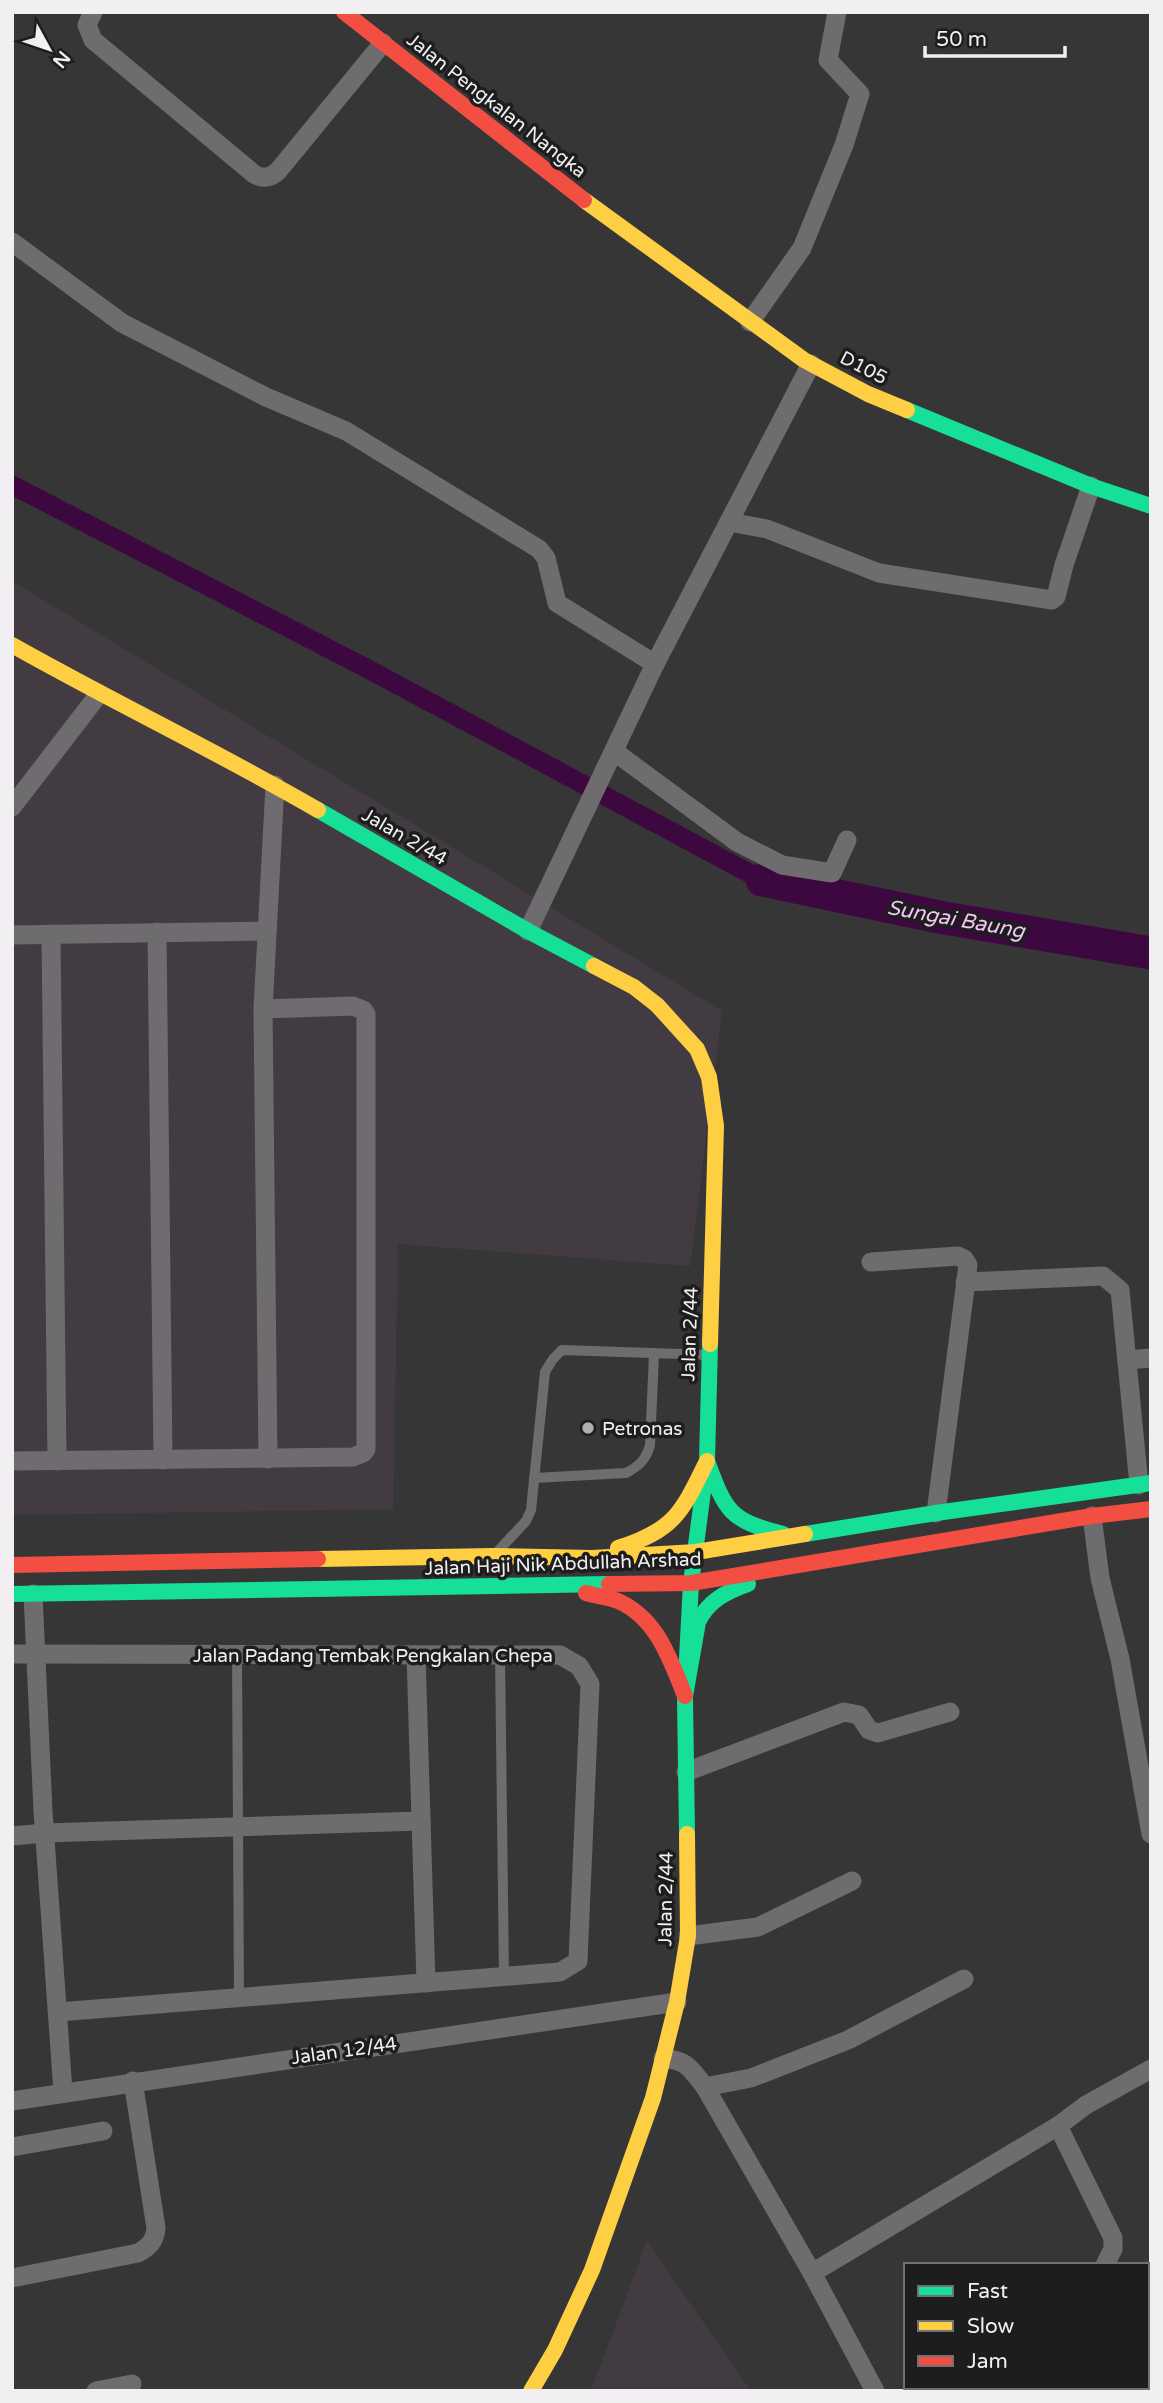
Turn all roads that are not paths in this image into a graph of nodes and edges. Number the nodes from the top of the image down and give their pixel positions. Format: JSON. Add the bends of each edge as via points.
{"nodes":[{"id":1,"x":93,"y":12,"type":"edge"},
{"id":2,"x":344,"y":12,"type":"edge"},
{"id":3,"x":837,"y":12,"type":"edge"},
{"id":4,"x":383,"y":43,"type":"junction"},
{"id":5,"x":591,"y":205,"type":"joint"},
{"id":6,"x":12,"y":242,"type":"edge"},
{"id":7,"x":750,"y":322,"type":"junction"},
{"id":8,"x":811,"y":363,"type":"junction"},
{"id":9,"x":1091,"y":486,"type":"junction"},
{"id":10,"x":1151,"y":506,"type":"edge"},
{"id":11,"x":729,"y":522,"type":"junction"},
{"id":12,"x":12,"y":645,"type":"edge"},
{"id":13,"x":655,"y":664,"type":"junction"},
{"id":14,"x":99,"y":694,"type":"junction"},
{"id":15,"x":615,"y":752,"type":"junction"},
{"id":16,"x":275,"y":785,"type":"junction"},
{"id":17,"x":12,"y":807,"type":"edge"},
{"id":18,"x":847,"y":840,"type":"dead end"},
{"id":19,"x":267,"y":931,"type":"junction"},
{"id":20,"x":528,"y":931,"type":"junction"},
{"id":21,"x":157,"y":932,"type":"junction"},
{"id":22,"x":51,"y":934,"type":"junction"},
{"id":23,"x":12,"y":935,"type":"edge"},
{"id":24,"x":263,"y":1009,"type":"junction"},
{"id":25,"x":871,"y":1262,"type":"dead end"},
{"id":26,"x":965,"y":1282,"type":"junction"},
{"id":27,"x":654,"y":1353,"type":"junction"},
{"id":28,"x":710,"y":1356,"type":"junction"},
{"id":29,"x":1151,"y":1358,"type":"edge"},
{"id":30,"x":1127,"y":1360,"type":"junction"},
{"id":31,"x":268,"y":1459,"type":"junction"},
{"id":32,"x":163,"y":1460,"type":"junction"},
{"id":33,"x":12,"y":1461,"type":"edge"},
{"id":34,"x":57,"y":1461,"type":"junction"},
{"id":35,"x":707,"y":1461,"type":"junction"},
{"id":36,"x":534,"y":1478,"type":"junction"},
{"id":37,"x":1145,"y":1484,"type":"edge"},
{"id":38,"x":1151,"y":1510,"type":"edge"},
{"id":39,"x":936,"y":1513,"type":"junction"},
{"id":40,"x":1093,"y":1517,"type":"junction"},
{"id":41,"x":792,"y":1536,"type":"junction"},
{"id":42,"x":696,"y":1552,"type":"junction"},
{"id":43,"x":493,"y":1556,"type":"junction"},
{"id":44,"x":592,"y":1558,"type":"junction"},
{"id":45,"x":12,"y":1565,"type":"edge"},
{"id":46,"x":801,"y":1565,"type":"junction"},
{"id":47,"x":691,"y":1583,"type":"junction"},
{"id":48,"x":554,"y":1585,"type":"junction"},
{"id":49,"x":12,"y":1594,"type":"edge"},
{"id":50,"x":33,"y":1594,"type":"junction"},
{"id":51,"x":12,"y":1654,"type":"edge"},
{"id":52,"x":36,"y":1654,"type":"junction"},
{"id":53,"x":237,"y":1654,"type":"junction"},
{"id":54,"x":416,"y":1655,"type":"junction"},
{"id":55,"x":500,"y":1655,"type":"junction"},
{"id":56,"x":685,"y":1696,"type":"junction"},
{"id":57,"x":950,"y":1712,"type":"dead end"},
{"id":58,"x":686,"y":1772,"type":"junction"},
{"id":59,"x":421,"y":1821,"type":"junction"},
{"id":60,"x":238,"y":1827,"type":"junction"},
{"id":61,"x":45,"y":1833,"type":"junction"},
{"id":62,"x":1151,"y":1834,"type":"edge"},
{"id":63,"x":12,"y":1836,"type":"edge"},
{"id":64,"x":852,"y":1881,"type":"dead end"},
{"id":65,"x":688,"y":1936,"type":"junction"},
{"id":66,"x":504,"y":1976,"type":"junction"},
{"id":67,"x":964,"y":1979,"type":"dead end"},
{"id":68,"x":426,"y":1983,"type":"junction"},
{"id":69,"x":239,"y":1997,"type":"junction"},
{"id":70,"x":677,"y":2002,"type":"junction"},
{"id":71,"x":58,"y":2012,"type":"junction"},
{"id":72,"x":663,"y":2057,"type":"junction"},
{"id":73,"x":1151,"y":2069,"type":"edge"},
{"id":74,"x":133,"y":2081,"type":"junction"},
{"id":75,"x":705,"y":2087,"type":"junction"},
{"id":76,"x":63,"y":2092,"type":"junction"},
{"id":77,"x":12,"y":2101,"type":"edge"},
{"id":78,"x":1058,"y":2126,"type":"junction"},
{"id":79,"x":103,"y":2131,"type":"dead end"},
{"id":80,"x":12,"y":2147,"type":"edge"},
{"id":81,"x":1106,"y":2263,"type":"edge"},
{"id":82,"x":812,"y":2273,"type":"junction"},
{"id":83,"x":12,"y":2278,"type":"edge"},
{"id":84,"x":132,"y":2384,"type":"dead end"},
{"id":85,"x":96,"y":2391,"type":"edge"},
{"id":86,"x":531,"y":2391,"type":"edge"},
{"id":87,"x":875,"y":2391,"type":"edge"}],
"edges":[{"from":1,"to":4,"type":"street","via":[[87,25],[93,40],[261,177],[278,171]]},
{"from":2,"to":4,"type":"street","name":"Jalan Pengkalan Nangka"},
{"from":3,"to":7,"type":"street","via":[[828,60],[860,93],[802,248]]},
{"from":4,"to":5,"type":"street","name":"Jalan Pengkalan Nangka"},
{"from":5,"to":7,"type":"street","name":"D105"},
{"from":6,"to":13,"type":"street","via":[[121,323],[266,397],[346,431],[539,549],[546,558],[557,603]]},
{"from":7,"to":8,"type":"street","name":"D105"},
{"from":8,"to":9,"type":"street","name":"D105","via":[[869,394]]},
{"from":8,"to":11,"type":"street"},
{"from":9,"to":10,"type":"street","name":"D105"},
{"from":9,"to":11,"type":"street","via":[[1052,600],[879,573],[767,529]]},
{"from":11,"to":13,"type":"street"},
{"from":12,"to":14,"type":"street","name":"Jalan 2/44"},
{"from":13,"to":15,"type":"street"},
{"from":14,"to":16,"type":"street","name":"Jalan 2/44"},
{"from":14,"to":17,"type":"street"},
{"from":15,"to":18,"type":"street","via":[[737,842],[782,865],[832,873]]},
{"from":15,"to":20,"type":"street"},
{"from":16,"to":19,"type":"street"},
{"from":16,"to":20,"type":"street","name":"Jalan 2/44"},
{"from":19,"to":21,"type":"street"},
{"from":19,"to":24,"type":"street"},
{"from":20,"to":28,"type":"street","name":"Jalan 2/44","via":[[634,987],[657,1005],[697,1049],[709,1077],[716,1126]]},
{"from":21,"to":22,"type":"street"},
{"from":21,"to":32,"type":"street"},
{"from":22,"to":23,"type":"street"},
{"from":22,"to":34,"type":"street"},
{"from":24,"to":31,"type":"street"},
{"from":24,"to":31,"type":"street","via":[[353,1006],[363,1010],[367,1019],[366,1449],[354,1457]]},
{"from":25,"to":26,"type":"street","via":[[958,1256],[968,1265]]},
{"from":26,"to":30,"type":"street","via":[[1103,1276],[1120,1290]]},
{"from":26,"to":39,"type":"street"},
{"from":27,"to":28,"type":"lane"},
{"from":27,"to":36,"type":"lane","via":[[650,1445],[638,1466],[625,1473]]},
{"from":27,"to":36,"type":"lane","via":[[562,1350],[552,1359],[545,1372]]},
{"from":28,"to":35,"type":"street","name":"Jalan 2/44"},
{"from":29,"to":30,"type":"street"},
{"from":30,"to":37,"type":"street"},
{"from":31,"to":32,"type":"street"},
{"from":32,"to":34,"type":"street"},
{"from":33,"to":34,"type":"street"},
{"from":35,"to":41,"type":"street","via":[[722,1500],[739,1520]]},
{"from":35,"to":42,"type":"street","name":"Jalan 2/44"},
{"from":35,"to":44,"type":"street","via":[[686,1503],[668,1525],[657,1534]]},
{"from":36,"to":43,"type":"lane","via":[[527,1521]]},
{"from":37,"to":39,"type":"street","name":"Jalan Haji Nik Abdullah Arshad"},
{"from":38,"to":40,"type":"street","name":"Jalan Haji Nik Abdullah Arshad"},
{"from":39,"to":41,"type":"street","name":"Jalan Haji Nik Abdullah Arshad"},
{"from":40,"to":46,"type":"street","name":"Jalan Haji Nik Abdullah Arshad"},
{"from":40,"to":62,"type":"street","via":[[1100,1578],[1120,1659]]},
{"from":41,"to":42,"type":"street","name":"Jalan Haji Nik Abdullah Arshad"},
{"from":42,"to":44,"type":"street","name":"Jalan Haji Nik Abdullah Arshad"},
{"from":42,"to":47,"type":"street","name":"Jalan 2/44"},
{"from":43,"to":44,"type":"street","name":"Jalan Haji Nik Abdullah Arshad"},
{"from":43,"to":45,"type":"street","name":"Jalan Haji Nik Abdullah Arshad"},
{"from":46,"to":47,"type":"street","name":"Jalan Haji Nik Abdullah Arshad"},
{"from":46,"to":56,"type":"street","via":[[711,1601],[698,1622]]},
{"from":47,"to":48,"type":"street","name":"Jalan Haji Nik Abdullah Arshad"},
{"from":47,"to":56,"type":"street","name":"Jalan 2/44"},
{"from":48,"to":50,"type":"street","name":"Jalan Haji Nik Abdullah Arshad"},
{"from":48,"to":56,"type":"street","via":[[619,1601],[637,1612],[660,1638]]},
{"from":49,"to":50,"type":"street","name":"Jalan Haji Nik Abdullah Arshad"},
{"from":50,"to":52,"type":"street"},
{"from":51,"to":52,"type":"street","name":"Jalan Padang Tembak Pengkalan Chepa"},
{"from":52,"to":53,"type":"street","name":"Jalan Padang Tembak Pengkalan Chepa"},
{"from":52,"to":61,"type":"street"},
{"from":53,"to":54,"type":"street","name":"Jalan Padang Tembak Pengkalan Chepa"},
{"from":53,"to":60,"type":"lane"},
{"from":54,"to":55,"type":"street","name":"Jalan Padang Tembak Pengkalan Chepa"},
{"from":54,"to":59,"type":"street"},
{"from":55,"to":66,"type":"lane"},
{"from":55,"to":66,"type":"street","name":"Jalan Padang Tembak Pengkalan Chepa","via":[[560,1655],[579,1666],[590,1684],[578,1961],[560,1972]]},
{"from":56,"to":58,"type":"street","name":"Jalan 2/44"},
{"from":57,"to":58,"type":"street","via":[[878,1733],[869,1730],[859,1714],[845,1712]]},
{"from":58,"to":65,"type":"street","name":"Jalan 2/44"},
{"from":59,"to":60,"type":"street"},
{"from":59,"to":68,"type":"street"},
{"from":60,"to":61,"type":"street"},
{"from":60,"to":69,"type":"lane"},
{"from":61,"to":63,"type":"street"},
{"from":61,"to":71,"type":"street"},
{"from":64,"to":65,"type":"street","via":[[758,1927]]},
{"from":65,"to":70,"type":"street","name":"Jalan 2/44"},
{"from":66,"to":68,"type":"street","name":"Jalan Padang Tembak Pengkalan Chepa"},
{"from":67,"to":75,"type":"street","via":[[848,2040],[751,2078]]},
{"from":68,"to":69,"type":"street","name":"Jalan Padang Tembak Pengkalan Chepa"},
{"from":69,"to":71,"type":"street","name":"Jalan Padang Tembak Pengkalan Chepa"},
{"from":70,"to":72,"type":"street","name":"Jalan 2/44"},
{"from":70,"to":74,"type":"street","name":"Jalan 12/44"},
{"from":71,"to":76,"type":"street"},
{"from":72,"to":75,"type":"street","via":[[688,2065]]},
{"from":72,"to":86,"type":"street","name":"Jalan 2/44","via":[[592,2270]]},
{"from":73,"to":78,"type":"street"},
{"from":74,"to":76,"type":"street","name":"Jalan 12/44"},
{"from":74,"to":83,"type":"street","via":[[155,2237],[138,2253]]},
{"from":75,"to":82,"type":"street"},
{"from":76,"to":77,"type":"street","name":"Jalan 12/44"},
{"from":78,"to":81,"type":"street","via":[[1113,2238]]},
{"from":78,"to":82,"type":"street"},
{"from":79,"to":80,"type":"street"},
{"from":82,"to":87,"type":"street"},
{"from":84,"to":85,"type":"street"}]}
